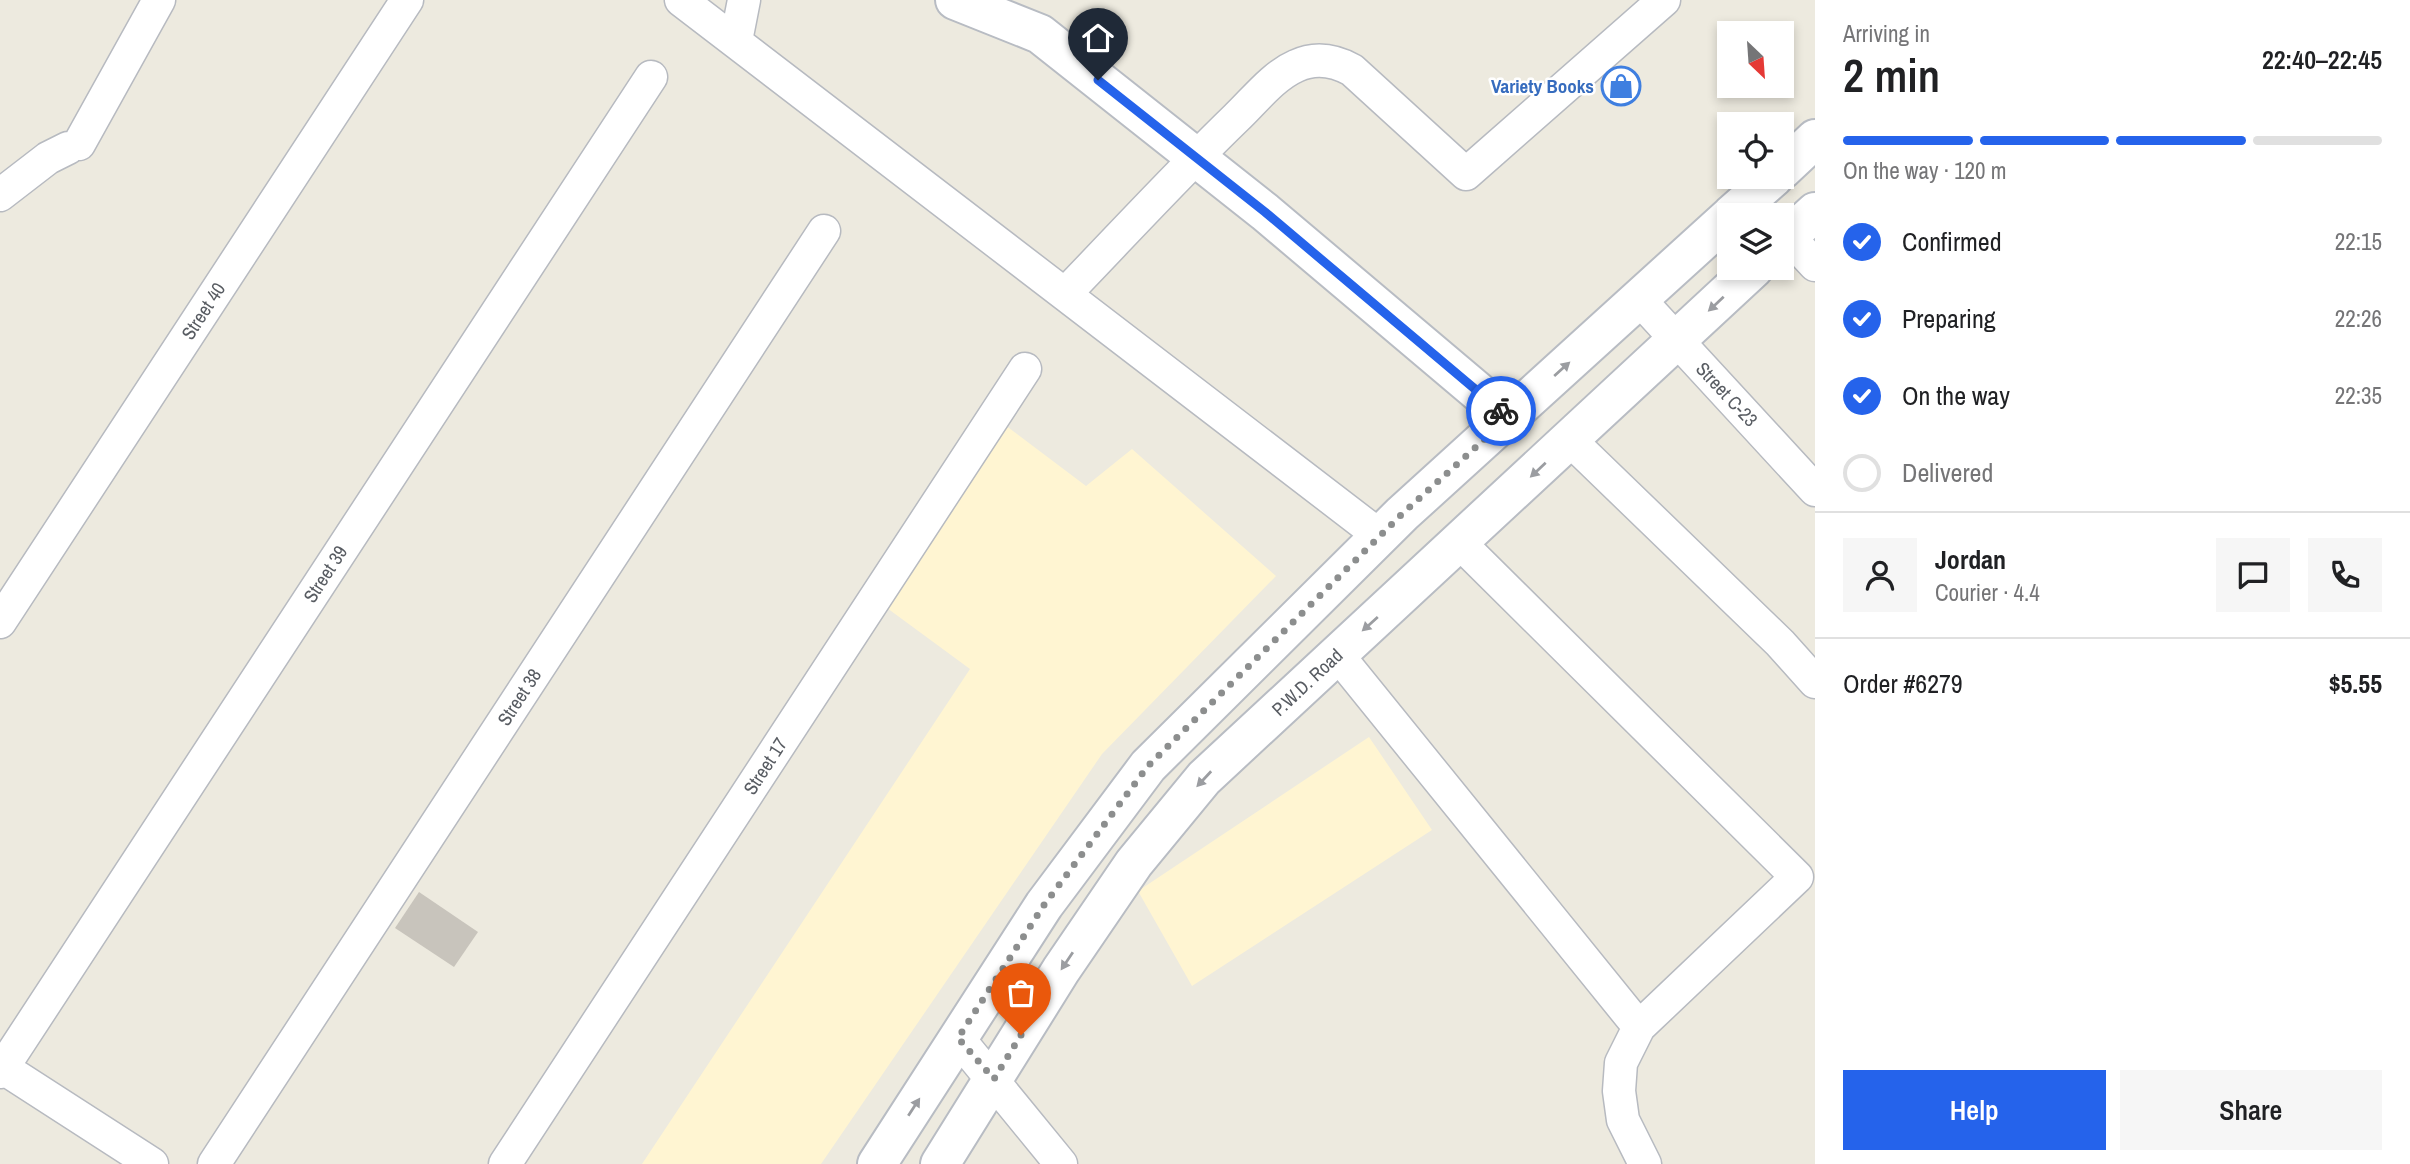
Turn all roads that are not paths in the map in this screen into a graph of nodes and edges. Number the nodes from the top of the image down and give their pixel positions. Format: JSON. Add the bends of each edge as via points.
{"nodes":[{"id":1,"x":159,"y":0,"type":"edge"},
{"id":2,"x":407,"y":0,"type":"edge"},
{"id":3,"x":681,"y":0,"type":"edge"},
{"id":4,"x":744,"y":0,"type":"edge"},
{"id":5,"x":955,"y":0,"type":"edge"},
{"id":6,"x":1664,"y":0,"type":"edge"},
{"id":7,"x":736,"y":41,"type":"junction"},
{"id":8,"x":651,"y":77,"type":"dead end"},
{"id":9,"x":1815,"y":139,"type":"edge"},
{"id":10,"x":1196,"y":157,"type":"junction"},
{"id":11,"x":1794,"y":159,"type":"edge"},
{"id":12,"x":1760,"y":189,"type":"edge"},
{"id":13,"x":0,"y":195,"type":"edge"},
{"id":14,"x":1745,"y":203,"type":"edge"},
{"id":15,"x":1717,"y":228,"type":"edge"},
{"id":16,"x":1795,"y":230,"type":"edge"},
{"id":17,"x":824,"y":231,"type":"dead end"},
{"id":18,"x":1815,"y":265,"type":"edge"},
{"id":19,"x":1741,"y":280,"type":"edge"},
{"id":20,"x":1065,"y":294,"type":"junction"},
{"id":21,"x":1639,"y":299,"type":"junction"},
{"id":22,"x":1678,"y":340,"type":"junction"},
{"id":23,"x":1025,"y":369,"type":"dead end"},
{"id":24,"x":1508,"y":418,"type":"junction"},
{"id":25,"x":1570,"y":440,"type":"junction"},
{"id":26,"x":1815,"y":490,"type":"edge"},
{"id":27,"x":1380,"y":536,"type":"junction"},
{"id":28,"x":1460,"y":542,"type":"junction"},
{"id":29,"x":0,"y":622,"type":"edge"},
{"id":30,"x":1337,"y":654,"type":"junction"},
{"id":31,"x":1815,"y":682,"type":"edge"},
{"id":32,"x":1806,"y":876,"type":"edge"},
{"id":33,"x":1639,"y":1027,"type":"junction"},
{"id":34,"x":958,"y":1038,"type":"junction"},
{"id":35,"x":1,"y":1068,"type":"edge"},
{"id":36,"x":994,"y":1079,"type":"junction"},
{"id":37,"x":152,"y":1164,"type":"edge"},
{"id":38,"x":214,"y":1164,"type":"edge"},
{"id":39,"x":505,"y":1164,"type":"edge"},
{"id":40,"x":877,"y":1164,"type":"edge"},
{"id":41,"x":940,"y":1164,"type":"edge"},
{"id":42,"x":1061,"y":1164,"type":"edge"},
{"id":43,"x":1645,"y":1164,"type":"edge"}],
"edges":[{"from":1,"to":13,"type":"street","via":[[73,146],[48,158]]},
{"from":2,"to":29,"type":"street","name":"Street 40"},
{"from":3,"to":7,"type":"street"},
{"from":4,"to":7,"type":"street"},
{"from":5,"to":10,"type":"main road","via":[[1040,34]]},
{"from":6,"to":10,"type":"street","via":[[1466,174],[1352,70],[1337,62],[1295,66]]},
{"from":7,"to":20,"type":"street"},
{"from":8,"to":35,"type":"street","name":"Street 39"},
{"from":9,"to":11,"type":"main road"},
{"from":10,"to":20,"type":"street"},
{"from":10,"to":24,"type":"main road"},
{"from":12,"to":14,"type":"main road"},
{"from":15,"to":21,"type":"main road"},
{"from":16,"to":18,"type":"street"},
{"from":17,"to":38,"type":"street","name":"Street 38"},
{"from":19,"to":22,"type":"main road","name":"P.W.D. Road","one_way":true},
{"from":20,"to":27,"type":"street"},
{"from":21,"to":22,"type":"street","name":"Street C-23"},
{"from":24,"to":21,"type":"main road","one_way":true},
{"from":22,"to":25,"type":"main road","name":"P.W.D. Road"},
{"from":22,"to":26,"type":"street","name":"Street C-23"},
{"from":23,"to":39,"type":"street","name":"Street 17"},
{"from":24,"to":27,"type":"main road"},
{"from":25,"to":28,"type":"main road","name":"P.W.D. Road","one_way":true},
{"from":25,"to":31,"type":"street"},
{"from":27,"to":34,"type":"main road","via":[[1148,766],[1044,905]]},
{"from":28,"to":30,"type":"main road","name":"P.W.D. Road","one_way":true},
{"from":28,"to":32,"type":"street"},
{"from":30,"to":33,"type":"street"},
{"from":30,"to":36,"type":"main road","name":"P.W.D. Road","one_way":true,"via":[[1204,778],[1134,863]]},
{"from":32,"to":33,"type":"street"},
{"from":33,"to":43,"type":"street","via":[[1621,1063],[1619,1091],[1623,1121]]},
{"from":34,"to":36,"type":"street"},
{"from":40,"to":34,"type":"main road","one_way":true},
{"from":35,"to":37,"type":"street"},
{"from":36,"to":41,"type":"main road","name":"P.W.D. Road"},
{"from":36,"to":42,"type":"street"}]}
